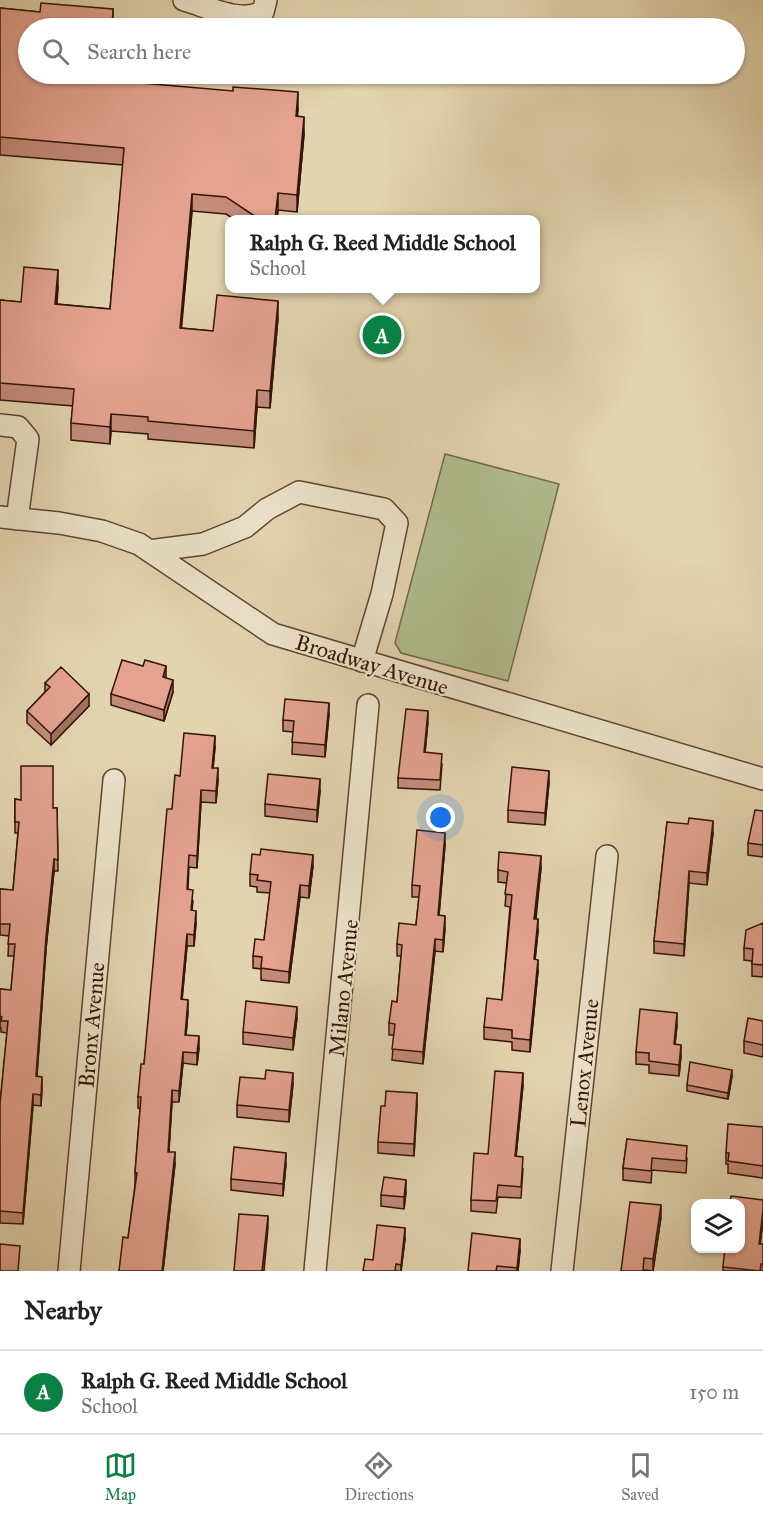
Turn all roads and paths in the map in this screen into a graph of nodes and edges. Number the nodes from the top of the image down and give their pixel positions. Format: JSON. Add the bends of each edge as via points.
{"nodes":[{"id":1,"x":184,"y":0,"type":"edge"},
{"id":2,"x":266,"y":0,"type":"edge"},
{"id":3,"x":0,"y":425,"type":"edge"},
{"id":4,"x":8,"y":518,"type":"edge"},
{"id":5,"x":149,"y":550,"type":"junction"},
{"id":6,"x":362,"y":661,"type":"junction"},
{"id":7,"x":368,"y":705,"type":"dead end"},
{"id":8,"x":763,"y":779,"type":"edge"},
{"id":9,"x":114,"y":780,"type":"dead end"},
{"id":10,"x":607,"y":856,"type":"dead end"},
{"id":11,"x":69,"y":1271,"type":"edge"},
{"id":12,"x":315,"y":1271,"type":"edge"},
{"id":13,"x":562,"y":1271,"type":"edge"}],
"edges":[{"from":1,"to":2,"type":"street","via":[[242,17],[263,12]]},
{"from":3,"to":4,"type":"street","via":[[18,427],[28,439]]},
{"from":4,"to":5,"type":"street","name":"Broadway Avenue","via":[[102,531]]},
{"from":5,"to":6,"type":"street","name":"Broadway Avenue","via":[[273,634]]},
{"from":5,"to":6,"type":"street","via":[[202,544],[245,527],[267,509],[299,492],[384,509],[398,523]]},
{"from":6,"to":8,"type":"street","name":"Broadway Avenue"},
{"from":7,"to":12,"type":"street","name":"Milano Avenue"},
{"from":9,"to":11,"type":"street","name":"Bronx Avenue"},
{"from":10,"to":13,"type":"street","name":"Lenox Avenue"}]}
